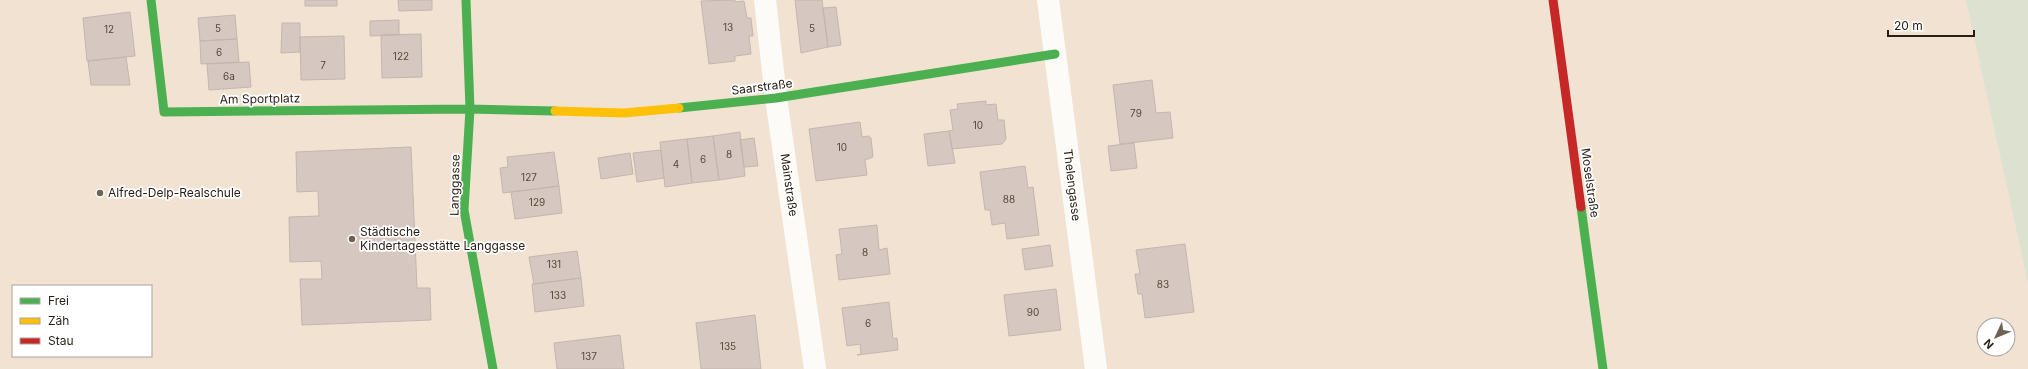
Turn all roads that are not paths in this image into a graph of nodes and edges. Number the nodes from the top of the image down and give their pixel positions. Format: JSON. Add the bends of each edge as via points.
{"nodes":[{"id":1,"x":151,"y":0,"type":"edge"},
{"id":2,"x":466,"y":0,"type":"edge"},
{"id":3,"x":765,"y":0,"type":"edge"},
{"id":4,"x":1048,"y":0,"type":"edge"},
{"id":5,"x":1553,"y":0,"type":"edge"},
{"id":6,"x":1055,"y":54,"type":"junction"},
{"id":7,"x":776,"y":98,"type":"junction"},
{"id":8,"x":470,"y":108,"type":"junction"},
{"id":9,"x":493,"y":369,"type":"edge"},
{"id":10,"x":815,"y":369,"type":"edge"},
{"id":11,"x":1096,"y":369,"type":"edge"},
{"id":12,"x":1603,"y":369,"type":"edge"}],
"edges":[{"from":1,"to":8,"type":"street","name":"Am Sportplatz","via":[[164,112]]},
{"from":2,"to":8,"type":"street","name":"Langgasse"},
{"from":3,"to":7,"type":"street","name":"Mainstraße"},
{"from":4,"to":6,"type":"street","name":"Thelengasse"},
{"from":5,"to":12,"type":"street","name":"Moselstraße"},
{"from":6,"to":7,"type":"street","name":"Saarstraße"},
{"from":6,"to":11,"type":"street","name":"Thelengasse"},
{"from":7,"to":8,"type":"street","name":"Saarstraße","via":[[624,113]]},
{"from":7,"to":10,"type":"street","name":"Mainstraße"},
{"from":8,"to":9,"type":"street","name":"Langgasse","via":[[464,210]]}]}
